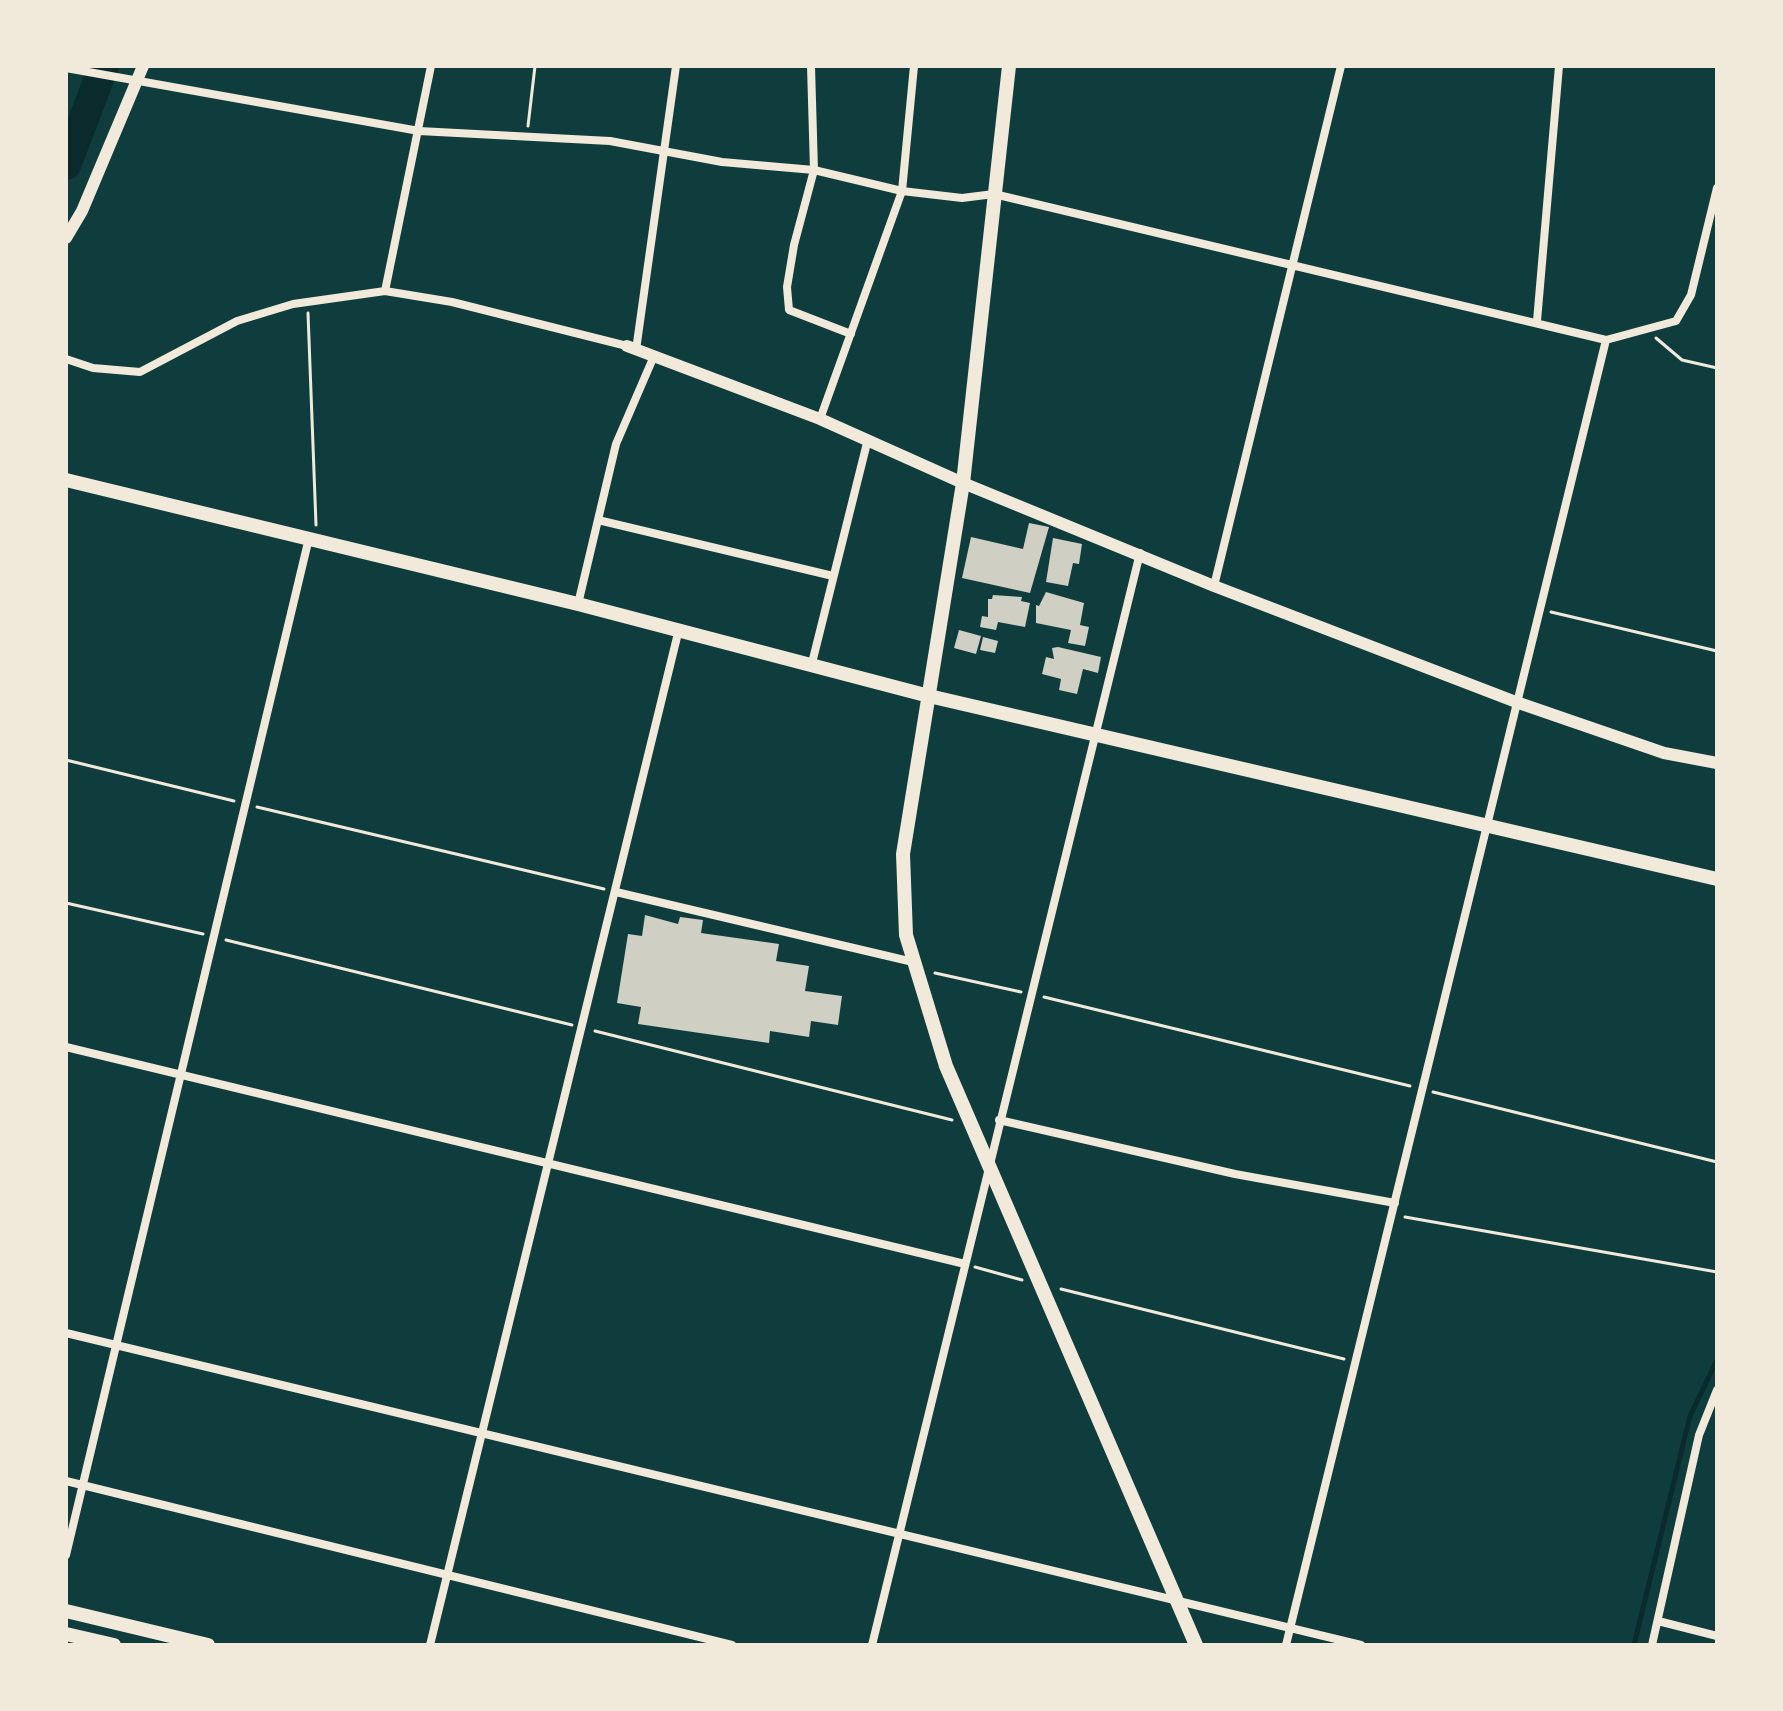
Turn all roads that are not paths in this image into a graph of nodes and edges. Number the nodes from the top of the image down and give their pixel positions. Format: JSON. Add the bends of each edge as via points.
{"nodes":[{"id":1,"x":143,"y":66,"type":"edge"},
{"id":2,"x":431,"y":66,"type":"edge"},
{"id":3,"x":676,"y":66,"type":"edge"},
{"id":4,"x":811,"y":66,"type":"edge"},
{"id":5,"x":914,"y":66,"type":"edge"},
{"id":6,"x":1009,"y":66,"type":"edge"},
{"id":7,"x":1341,"y":66,"type":"edge"},
{"id":8,"x":1559,"y":66,"type":"edge"},
{"id":9,"x":66,"y":68,"type":"edge"},
{"id":10,"x":136,"y":83,"type":"junction"},
{"id":11,"x":419,"y":131,"type":"junction"},
{"id":12,"x":663,"y":151,"type":"junction"},
{"id":13,"x":814,"y":170,"type":"junction"},
{"id":14,"x":1717,"y":188,"type":"edge"},
{"id":15,"x":902,"y":191,"type":"junction"},
{"id":16,"x":994,"y":194,"type":"junction"},
{"id":17,"x":66,"y":238,"type":"edge"},
{"id":18,"x":1293,"y":264,"type":"junction"},
{"id":19,"x":385,"y":291,"type":"junction"},
{"id":20,"x":1537,"y":321,"type":"junction"},
{"id":21,"x":851,"y":334,"type":"junction"},
{"id":22,"x":1606,"y":340,"type":"junction"},
{"id":23,"x":631,"y":348,"type":"junction"},
{"id":24,"x":654,"y":356,"type":"junction"},
{"id":25,"x":66,"y":359,"type":"edge"},
{"id":26,"x":820,"y":419,"type":"junction"},
{"id":27,"x":868,"y":439,"type":"junction"},
{"id":28,"x":66,"y":480,"type":"edge"},
{"id":29,"x":963,"y":483,"type":"junction"},
{"id":30,"x":598,"y":520,"type":"junction"},
{"id":31,"x":313,"y":538,"type":"junction"},
{"id":32,"x":1140,"y":553,"type":"junction"},
{"id":33,"x":833,"y":576,"type":"junction"},
{"id":34,"x":1214,"y":586,"type":"junction"},
{"id":35,"x":578,"y":604,"type":"junction"},
{"id":36,"x":679,"y":629,"type":"junction"},
{"id":37,"x":811,"y":667,"type":"junction"},
{"id":38,"x":929,"y":696,"type":"junction"},
{"id":39,"x":1516,"y":702,"type":"junction"},
{"id":40,"x":1095,"y":732,"type":"junction"},
{"id":41,"x":1717,"y":763,"type":"edge"},
{"id":42,"x":1489,"y":824,"type":"junction"},
{"id":43,"x":1717,"y":879,"type":"edge"},
{"id":44,"x":616,"y":892,"type":"junction"},
{"id":45,"x":914,"y":966,"type":"junction"},
{"id":46,"x":66,"y":1047,"type":"edge"},
{"id":47,"x":182,"y":1076,"type":"junction"},
{"id":48,"x":999,"y":1120,"type":"junction"},
{"id":49,"x":548,"y":1164,"type":"junction"},
{"id":50,"x":988,"y":1165,"type":"junction"},
{"id":51,"x":1395,"y":1203,"type":"junction"},
{"id":52,"x":965,"y":1264,"type":"junction"},
{"id":53,"x":66,"y":1333,"type":"edge"},
{"id":54,"x":118,"y":1345,"type":"junction"},
{"id":55,"x":1717,"y":1390,"type":"edge"},
{"id":56,"x":482,"y":1434,"type":"junction"},
{"id":57,"x":66,"y":1481,"type":"edge"},
{"id":58,"x":82,"y":1485,"type":"junction"},
{"id":59,"x":899,"y":1534,"type":"junction"},
{"id":60,"x":66,"y":1555,"type":"edge"},
{"id":61,"x":447,"y":1575,"type":"junction"},
{"id":62,"x":1175,"y":1600,"type":"junction"},
{"id":63,"x":66,"y":1611,"type":"edge"},
{"id":64,"x":1658,"y":1621,"type":"junction"},
{"id":65,"x":1291,"y":1628,"type":"junction"},
{"id":66,"x":66,"y":1634,"type":"edge"},
{"id":67,"x":1717,"y":1636,"type":"edge"},
{"id":68,"x":114,"y":1645,"type":"edge"},
{"id":69,"x":208,"y":1645,"type":"edge"},
{"id":70,"x":430,"y":1645,"type":"edge"},
{"id":71,"x":732,"y":1645,"type":"edge"},
{"id":72,"x":872,"y":1645,"type":"edge"},
{"id":73,"x":1196,"y":1645,"type":"edge"},
{"id":74,"x":1286,"y":1645,"type":"edge"},
{"id":75,"x":1361,"y":1645,"type":"edge"},
{"id":76,"x":1652,"y":1645,"type":"edge"}],
"edges":[{"from":1,"to":10,"type":"street"},
{"from":2,"to":11,"type":"street"},
{"from":3,"to":12,"type":"street"},
{"from":4,"to":13,"type":"street"},
{"from":5,"to":15,"type":"street"},
{"from":6,"to":16,"type":"main road"},
{"from":7,"to":18,"type":"street"},
{"from":8,"to":20,"type":"street"},
{"from":9,"to":10,"type":"street"},
{"from":10,"to":11,"type":"street"},
{"from":10,"to":17,"type":"street"},
{"from":11,"to":12,"type":"street","via":[[610,141]]},
{"from":11,"to":19,"type":"street"},
{"from":12,"to":13,"type":"street"},
{"from":12,"to":23,"type":"street"},
{"from":13,"to":15,"type":"street"},
{"from":13,"to":21,"type":"street","via":[[794,245],[789,310]]},
{"from":14,"to":22,"type":"street","via":[[1691,295],[1676,321]]},
{"from":15,"to":16,"type":"street","via":[[962,198]]},
{"from":15,"to":21,"type":"street"},
{"from":16,"to":18,"type":"street"},
{"from":16,"to":29,"type":"main road"},
{"from":18,"to":20,"type":"street"},
{"from":18,"to":34,"type":"street"},
{"from":19,"to":23,"type":"street","via":[[452,302]]},
{"from":19,"to":25,"type":"street","via":[[308,301],[237,321],[140,372],[93,368]]},
{"from":20,"to":22,"type":"street"},
{"from":21,"to":26,"type":"street"},
{"from":22,"to":39,"type":"street"},
{"from":23,"to":24,"type":"street"},
{"from":24,"to":26,"type":"street"},
{"from":24,"to":30,"type":"street","via":[[616,444]]},
{"from":26,"to":27,"type":"street"},
{"from":27,"to":29,"type":"street"},
{"from":27,"to":33,"type":"street"},
{"from":28,"to":31,"type":"main road"},
{"from":29,"to":32,"type":"street"},
{"from":29,"to":38,"type":"main road"},
{"from":30,"to":33,"type":"street"},
{"from":30,"to":35,"type":"street"},
{"from":31,"to":35,"type":"main road"},
{"from":31,"to":47,"type":"street"},
{"from":32,"to":34,"type":"street"},
{"from":32,"to":40,"type":"street"},
{"from":33,"to":37,"type":"street"},
{"from":34,"to":39,"type":"street"},
{"from":35,"to":36,"type":"main road"},
{"from":36,"to":37,"type":"main road"},
{"from":36,"to":44,"type":"street"},
{"from":37,"to":38,"type":"main road"},
{"from":38,"to":40,"type":"main road"},
{"from":38,"to":45,"type":"main road","via":[[903,854],[906,935]]},
{"from":39,"to":41,"type":"street","via":[[1664,753]]},
{"from":39,"to":42,"type":"street"},
{"from":40,"to":42,"type":"main road"},
{"from":40,"to":48,"type":"street"},
{"from":42,"to":43,"type":"main road"},
{"from":42,"to":51,"type":"street"},
{"from":44,"to":45,"type":"street"},
{"from":44,"to":49,"type":"street"},
{"from":45,"to":50,"type":"main road","via":[[946,1066]]},
{"from":46,"to":47,"type":"street"},
{"from":47,"to":49,"type":"street"},
{"from":47,"to":54,"type":"street"},
{"from":48,"to":50,"type":"street"},
{"from":48,"to":51,"type":"street","via":[[1235,1174]]},
{"from":49,"to":52,"type":"street"},
{"from":49,"to":56,"type":"street"},
{"from":50,"to":52,"type":"street"},
{"from":50,"to":62,"type":"main road"},
{"from":51,"to":65,"type":"street"},
{"from":52,"to":59,"type":"street"},
{"from":53,"to":54,"type":"street"},
{"from":54,"to":56,"type":"street"},
{"from":54,"to":58,"type":"street"},
{"from":55,"to":64,"type":"street","via":[[1699,1435]]},
{"from":56,"to":59,"type":"street"},
{"from":56,"to":61,"type":"street"},
{"from":57,"to":58,"type":"street"},
{"from":58,"to":60,"type":"street"},
{"from":58,"to":61,"type":"street"},
{"from":59,"to":62,"type":"street"},
{"from":59,"to":72,"type":"street"},
{"from":61,"to":70,"type":"street"},
{"from":61,"to":71,"type":"street"},
{"from":62,"to":65,"type":"street"},
{"from":62,"to":73,"type":"main road"},
{"from":63,"to":69,"type":"main road"},
{"from":64,"to":67,"type":"street"},
{"from":64,"to":76,"type":"street"},
{"from":65,"to":74,"type":"street"},
{"from":65,"to":75,"type":"street"},
{"from":66,"to":68,"type":"main road"}]}
